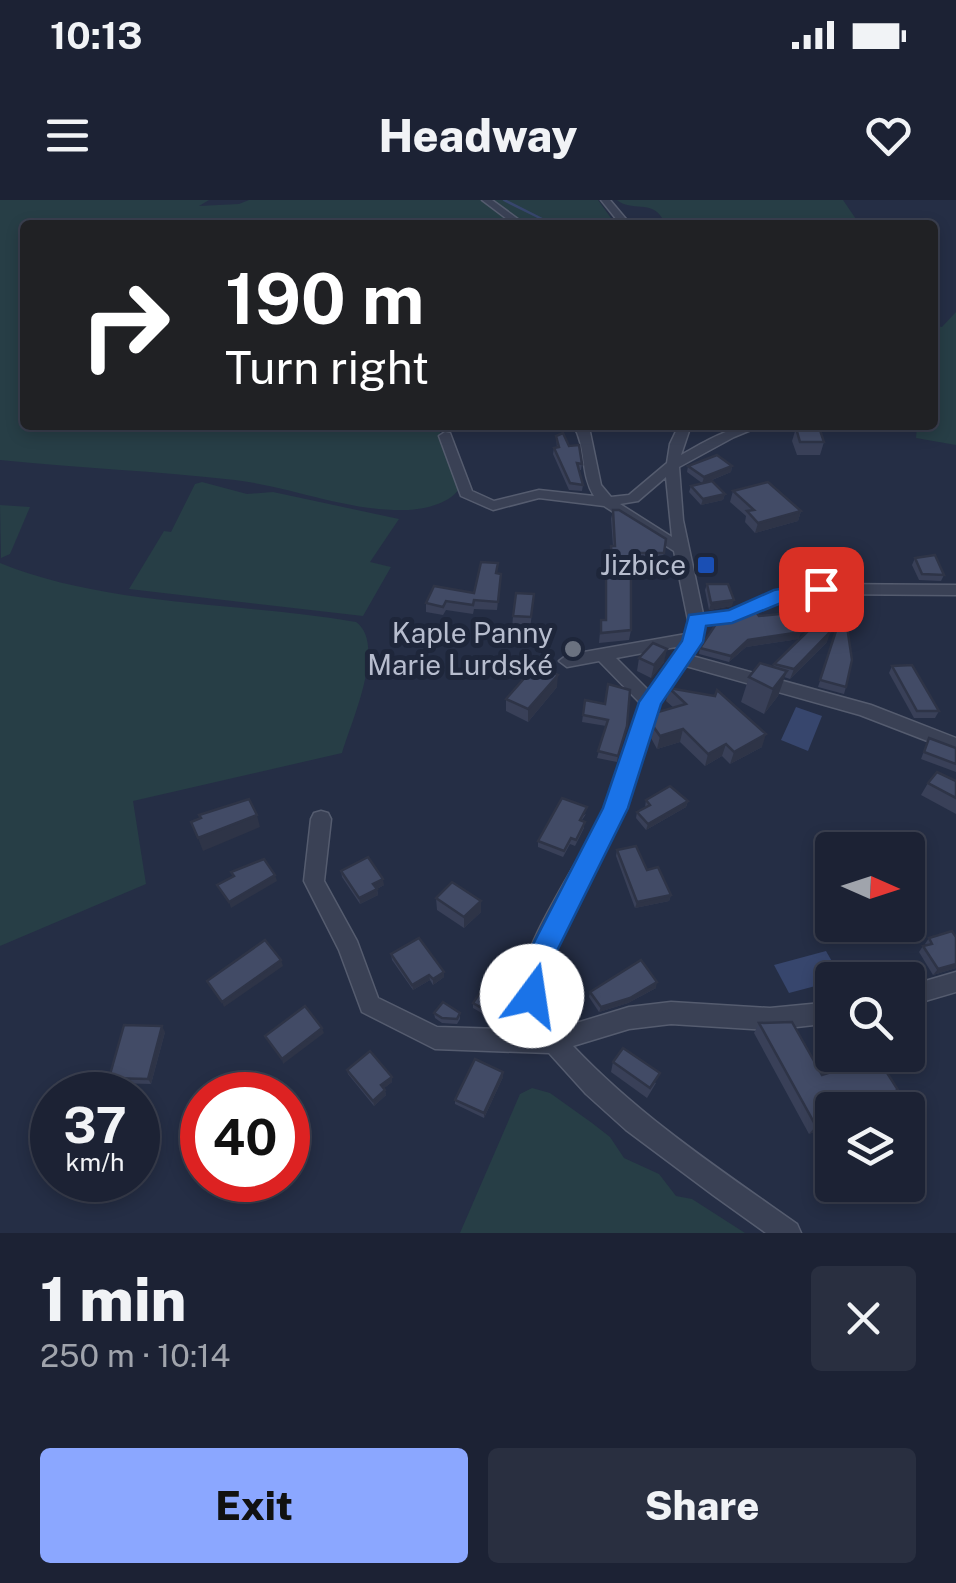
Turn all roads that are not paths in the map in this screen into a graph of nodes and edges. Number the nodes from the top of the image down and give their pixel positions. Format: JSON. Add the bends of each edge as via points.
{"nodes":[{"id":1,"x":486,"y":200,"type":"edge"},
{"id":2,"x":605,"y":200,"type":"edge"},
{"id":3,"x":514,"y":220,"type":"edge"},
{"id":4,"x":622,"y":220,"type":"edge"},
{"id":5,"x":583,"y":430,"type":"edge"},
{"id":6,"x":682,"y":430,"type":"edge"},
{"id":7,"x":742,"y":430,"type":"edge"},
{"id":8,"x":445,"y":436,"type":"dead end"},
{"id":9,"x":671,"y":466,"type":"junction"},
{"id":10,"x":609,"y":502,"type":"junction"},
{"id":11,"x":683,"y":550,"type":"junction"},
{"id":12,"x":956,"y":590,"type":"edge"},
{"id":13,"x":695,"y":629,"type":"junction"},
{"id":14,"x":605,"y":656,"type":"junction"},
{"id":15,"x":680,"y":659,"type":"junction"},
{"id":16,"x":567,"y":661,"type":"dead end"},
{"id":17,"x":650,"y":702,"type":"junction"},
{"id":18,"x":956,"y":745,"type":"edge"},
{"id":19,"x":320,"y":819,"type":"dead end"},
{"id":20,"x":956,"y":982,"type":"edge"},
{"id":21,"x":925,"y":991,"type":"edge"},
{"id":22,"x":815,"y":1014,"type":"edge"},
{"id":23,"x":551,"y":1042,"type":"junction"},
{"id":24,"x":788,"y":1233,"type":"edge"}],
"edges":[{"from":1,"to":3,"type":"street"},
{"from":2,"to":4,"type":"street"},
{"from":5,"to":10,"type":"street","via":[[596,491]]},
{"from":6,"to":9,"type":"street"},
{"from":7,"to":9,"type":"street"},
{"from":8,"to":10,"type":"street","via":[[466,493],[494,506],[539,494]]},
{"from":9,"to":10,"type":"street","via":[[632,498]]},
{"from":9,"to":11,"type":"street"},
{"from":10,"to":11,"type":"street"},
{"from":11,"to":13,"type":"street"},
{"from":12,"to":13,"type":"street","via":[[821,589],[782,595]]},
{"from":13,"to":14,"type":"street"},
{"from":13,"to":15,"type":"street"},
{"from":14,"to":16,"type":"street"},
{"from":14,"to":17,"type":"street"},
{"from":15,"to":17,"type":"street"},
{"from":15,"to":18,"type":"street","via":[[865,710]]},
{"from":17,"to":23,"type":"street","via":[[616,808],[534,972],[536,1016]]},
{"from":19,"to":23,"type":"street","via":[[314,881],[370,1005],[434,1038]]},
{"from":20,"to":21,"type":"street"},
{"from":22,"to":23,"type":"street","via":[[671,1012]]},
{"from":23,"to":24,"type":"street","via":[[631,1117]]}]}
